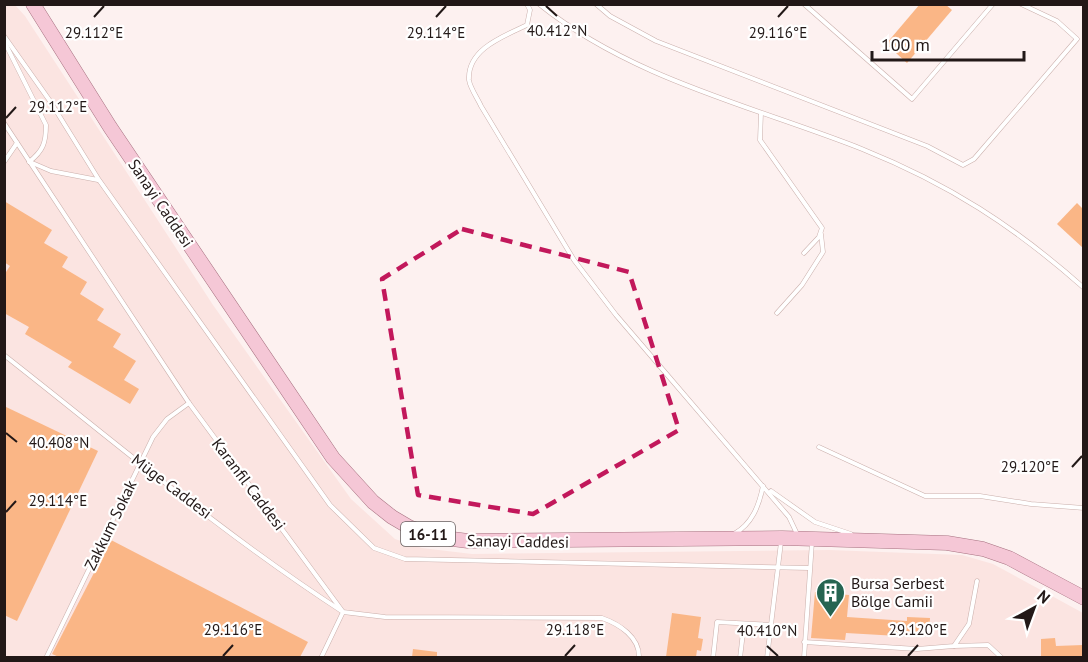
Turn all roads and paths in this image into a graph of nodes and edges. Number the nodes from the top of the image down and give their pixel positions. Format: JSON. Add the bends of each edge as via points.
{"nodes":[{"id":1,"x":33,"y":4,"type":"edge"},
{"id":2,"x":527,"y":4,"type":"edge"},
{"id":3,"x":539,"y":4,"type":"edge"},
{"id":4,"x":596,"y":4,"type":"edge"},
{"id":5,"x":804,"y":4,"type":"edge"},
{"id":6,"x":993,"y":4,"type":"edge"},
{"id":7,"x":1021,"y":4,"type":"edge"},
{"id":8,"x":4,"y":36,"type":"edge"},
{"id":9,"x":4,"y":41,"type":"edge"},
{"id":10,"x":761,"y":113,"type":"junction"},
{"id":11,"x":4,"y":123,"type":"edge"},
{"id":12,"x":17,"y":143,"type":"junction"},
{"id":13,"x":4,"y":162,"type":"edge"},
{"id":14,"x":29,"y":162,"type":"junction"},
{"id":15,"x":99,"y":180,"type":"junction"},
{"id":16,"x":821,"y":230,"type":"junction"},
{"id":17,"x":804,"y":253,"type":"dead end"},
{"id":18,"x":1083,"y":288,"type":"edge"},
{"id":19,"x":777,"y":313,"type":"dead end"},
{"id":20,"x":4,"y":355,"type":"edge"},
{"id":21,"x":189,"y":403,"type":"junction"},
{"id":22,"x":819,"y":447,"type":"dead end"},
{"id":23,"x":140,"y":462,"type":"junction"},
{"id":24,"x":764,"y":486,"type":"junction"},
{"id":25,"x":1083,"y":508,"type":"edge"},
{"id":26,"x":782,"y":538,"type":"junction"},
{"id":27,"x":806,"y":539,"type":"junction"},
{"id":28,"x":869,"y":539,"type":"junction"},
{"id":29,"x":724,"y":540,"type":"junction"},
{"id":30,"x":778,"y":567,"type":"junction"},
{"id":31,"x":809,"y":568,"type":"junction"},
{"id":32,"x":977,"y":581,"type":"dead end"},
{"id":33,"x":1083,"y":598,"type":"edge"},
{"id":34,"x":343,"y":612,"type":"junction"},
{"id":35,"x":744,"y":624,"type":"junction"},
{"id":36,"x":771,"y":625,"type":"junction"},
{"id":37,"x":804,"y":642,"type":"junction"},
{"id":38,"x":954,"y":646,"type":"junction"},
{"id":39,"x":46,"y":657,"type":"edge"},
{"id":40,"x":321,"y":657,"type":"edge"},
{"id":41,"x":639,"y":657,"type":"edge"},
{"id":42,"x":713,"y":657,"type":"edge"},
{"id":43,"x":740,"y":657,"type":"edge"},
{"id":44,"x":768,"y":657,"type":"edge"},
{"id":45,"x":804,"y":657,"type":"edge"},
{"id":46,"x":1002,"y":657,"type":"edge"}],
"edges":[{"from":1,"to":29,"type":"main road","name":"Sanayi Caddesi","number":"16-11","via":[[110,127],[315,434],[353,481],[392,517],[437,537],[468,541]]},
{"from":2,"to":24,"type":"lane","via":[[530,10],[526,25],[492,41],[475,58],[469,81],[481,106],[574,260],[616,315]]},
{"from":3,"to":10,"type":"lane","via":[[567,27],[619,55]]},
{"from":4,"to":7,"type":"lane","via":[[656,41],[927,146],[963,165],[974,159],[1077,39],[1057,21]]},
{"from":5,"to":6,"type":"lane","via":[[912,99]]},
{"from":8,"to":15,"type":"lane"},
{"from":9,"to":14,"type":"lane","via":[[46,125],[46,140],[40,153]]},
{"from":10,"to":16,"type":"lane","via":[[760,141]]},
{"from":10,"to":18,"type":"lane","via":[[862,149],[947,187],[992,214]]},
{"from":11,"to":12,"type":"lane","name":"Karanfil Caddesi"},
{"from":12,"to":13,"type":"lane"},
{"from":12,"to":14,"type":"lane","name":"Karanfil Caddesi"},
{"from":14,"to":15,"type":"lane","via":[[51,171]]},
{"from":14,"to":21,"type":"lane","name":"Karanfil Caddesi"},
{"from":15,"to":30,"type":"lane","via":[[330,505],[375,548],[405,560]]},
{"from":16,"to":17,"type":"lane"},
{"from":16,"to":19,"type":"lane","via":[[823,252],[802,285]]},
{"from":20,"to":23,"type":"lane","name":"Müge Caddesi"},
{"from":21,"to":23,"type":"lane","name":"Zakkum Sokak","via":[[167,419]]},
{"from":21,"to":34,"type":"lane","name":"Karanfil Caddesi"},
{"from":22,"to":25,"type":"lane","via":[[925,496],[980,496]]},
{"from":23,"to":34,"type":"lane","name":"Müge Caddesi"},
{"from":23,"to":39,"type":"lane","name":"Zakkum Sokak"},
{"from":24,"to":27,"type":"lane"},
{"from":24,"to":28,"type":"lane","via":[[815,522]]},
{"from":24,"to":29,"type":"lane","via":[[750,520]]},
{"from":26,"to":27,"type":"main road","name":"Sanayi Caddesi","number":"16-11"},
{"from":26,"to":29,"type":"main road","name":"Sanayi Caddesi","number":"16-11"},
{"from":26,"to":30,"type":"lane"},
{"from":27,"to":28,"type":"main road","name":"Sanayi Caddesi","number":"16-11"},
{"from":27,"to":31,"type":"lane"},
{"from":28,"to":33,"type":"main road","name":"Sanayi Caddesi","number":"16-11","via":[[983,549],[1009,558]]},
{"from":30,"to":31,"type":"lane"},
{"from":30,"to":36,"type":"lane"},
{"from":31,"to":37,"type":"lane"},
{"from":32,"to":38,"type":"lane","via":[[969,624]]},
{"from":34,"to":40,"type":"lane"},
{"from":34,"to":41,"type":"lane","via":[[385,618],[602,618],[619,624],[632,637]]},
{"from":35,"to":36,"type":"lane"},
{"from":35,"to":42,"type":"lane","via":[[717,622]]},
{"from":35,"to":43,"type":"lane"},
{"from":36,"to":44,"type":"lane"},
{"from":37,"to":38,"type":"lane","via":[[917,649]]},
{"from":37,"to":45,"type":"lane"},
{"from":38,"to":46,"type":"lane","via":[[988,645]]}]}
